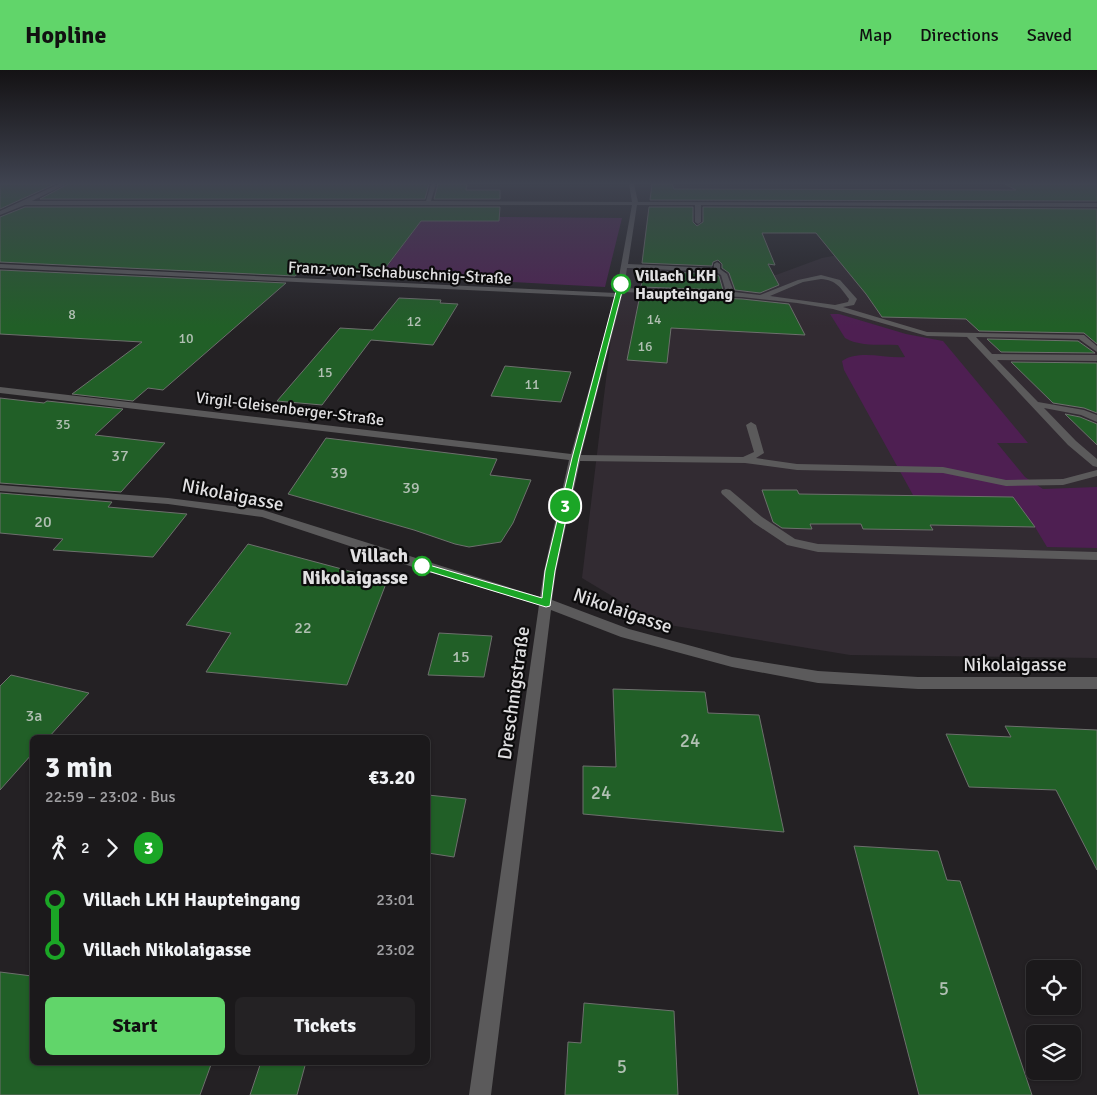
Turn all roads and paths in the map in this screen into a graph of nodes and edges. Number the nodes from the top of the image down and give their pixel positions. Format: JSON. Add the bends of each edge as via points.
{"nodes":[{"id":1,"x":630,"y":232,"type":"edge"},
{"id":2,"x":0,"y":266,"type":"edge"},
{"id":3,"x":624,"y":266,"type":"junction"},
{"id":4,"x":620,"y":292,"type":"junction"},
{"id":5,"x":732,"y":295,"type":"junction"},
{"id":6,"x":761,"y":297,"type":"junction"},
{"id":7,"x":834,"y":307,"type":"junction"},
{"id":8,"x":969,"y":335,"type":"junction"},
{"id":9,"x":1097,"y":350,"type":"edge"},
{"id":10,"x":991,"y":357,"type":"junction"},
{"id":11,"x":1097,"y":358,"type":"edge"},
{"id":12,"x":0,"y":390,"type":"edge"},
{"id":13,"x":1036,"y":404,"type":"junction"},
{"id":14,"x":1097,"y":419,"type":"edge"},
{"id":15,"x":751,"y":425,"type":"dead end"},
{"id":16,"x":576,"y":458,"type":"junction"},
{"id":17,"x":745,"y":460,"type":"junction"},
{"id":18,"x":1097,"y":464,"type":"edge"},
{"id":19,"x":1097,"y":473,"type":"edge"},
{"id":20,"x":0,"y":488,"type":"edge"},
{"id":21,"x":726,"y":492,"type":"dead end"},
{"id":22,"x":1097,"y":556,"type":"edge"},
{"id":23,"x":546,"y":603,"type":"junction"},
{"id":24,"x":1097,"y":683,"type":"edge"},
{"id":25,"x":480,"y":1095,"type":"edge"}],
"edges":[{"from":1,"to":3,"type":"street","name":"Dreschnigstraße"},
{"from":2,"to":4,"type":"street","name":"Franz-von-Tschabuschnig-Straße"},
{"from":3,"to":4,"type":"street","name":"Dreschnigstraße"},
{"from":3,"to":5,"type":"street","via":[[717,267],[724,274]]},
{"from":4,"to":5,"type":"street","name":"Franz-von-Tschabuschnig-Straße"},
{"from":4,"to":16,"type":"street","name":"Dreschnigstraße"},
{"from":5,"to":6,"type":"street","name":"Franz-von-Tschabuschnig-Straße"},
{"from":6,"to":7,"type":"street","name":"Franz-von-Tschabuschnig-Straße"},
{"from":6,"to":7,"type":"street","via":[[814,276],[825,277],[838,281],[853,299],[851,303]]},
{"from":7,"to":8,"type":"street","name":"Franz-von-Tschabuschnig-Straße","via":[[927,334]]},
{"from":8,"to":9,"type":"street","name":"Franz-von-Tschabuschnig-Straße","via":[[1081,337]]},
{"from":8,"to":10,"type":"street"},
{"from":10,"to":11,"type":"street"},
{"from":10,"to":13,"type":"street"},
{"from":12,"to":16,"type":"street","name":"Virgil-Gleisenberger-Straße"},
{"from":13,"to":14,"type":"street","via":[[1084,413]]},
{"from":13,"to":18,"type":"street","via":[[1072,443]]},
{"from":15,"to":17,"type":"street","via":[[759,453]]},
{"from":16,"to":17,"type":"street","name":"Virgil-Gleisenberger-Straße"},
{"from":16,"to":23,"type":"street","name":"Dreschnigstraße","via":[[550,571]]},
{"from":17,"to":19,"type":"street","name":"Virgil-Gleisenberger-Straße","via":[[797,467],[944,470],[1006,483],[1063,482]]},
{"from":20,"to":23,"type":"street","name":"Nikolaigasse","via":[[168,501],[263,514]]},
{"from":21,"to":22,"type":"street","via":[[758,520],[791,542],[818,548]]},
{"from":23,"to":24,"type":"street","name":"Nikolaigasse","via":[[626,633],[732,662],[818,677],[918,683]]},
{"from":23,"to":25,"type":"street","name":"Dreschnigstraße"}]}
